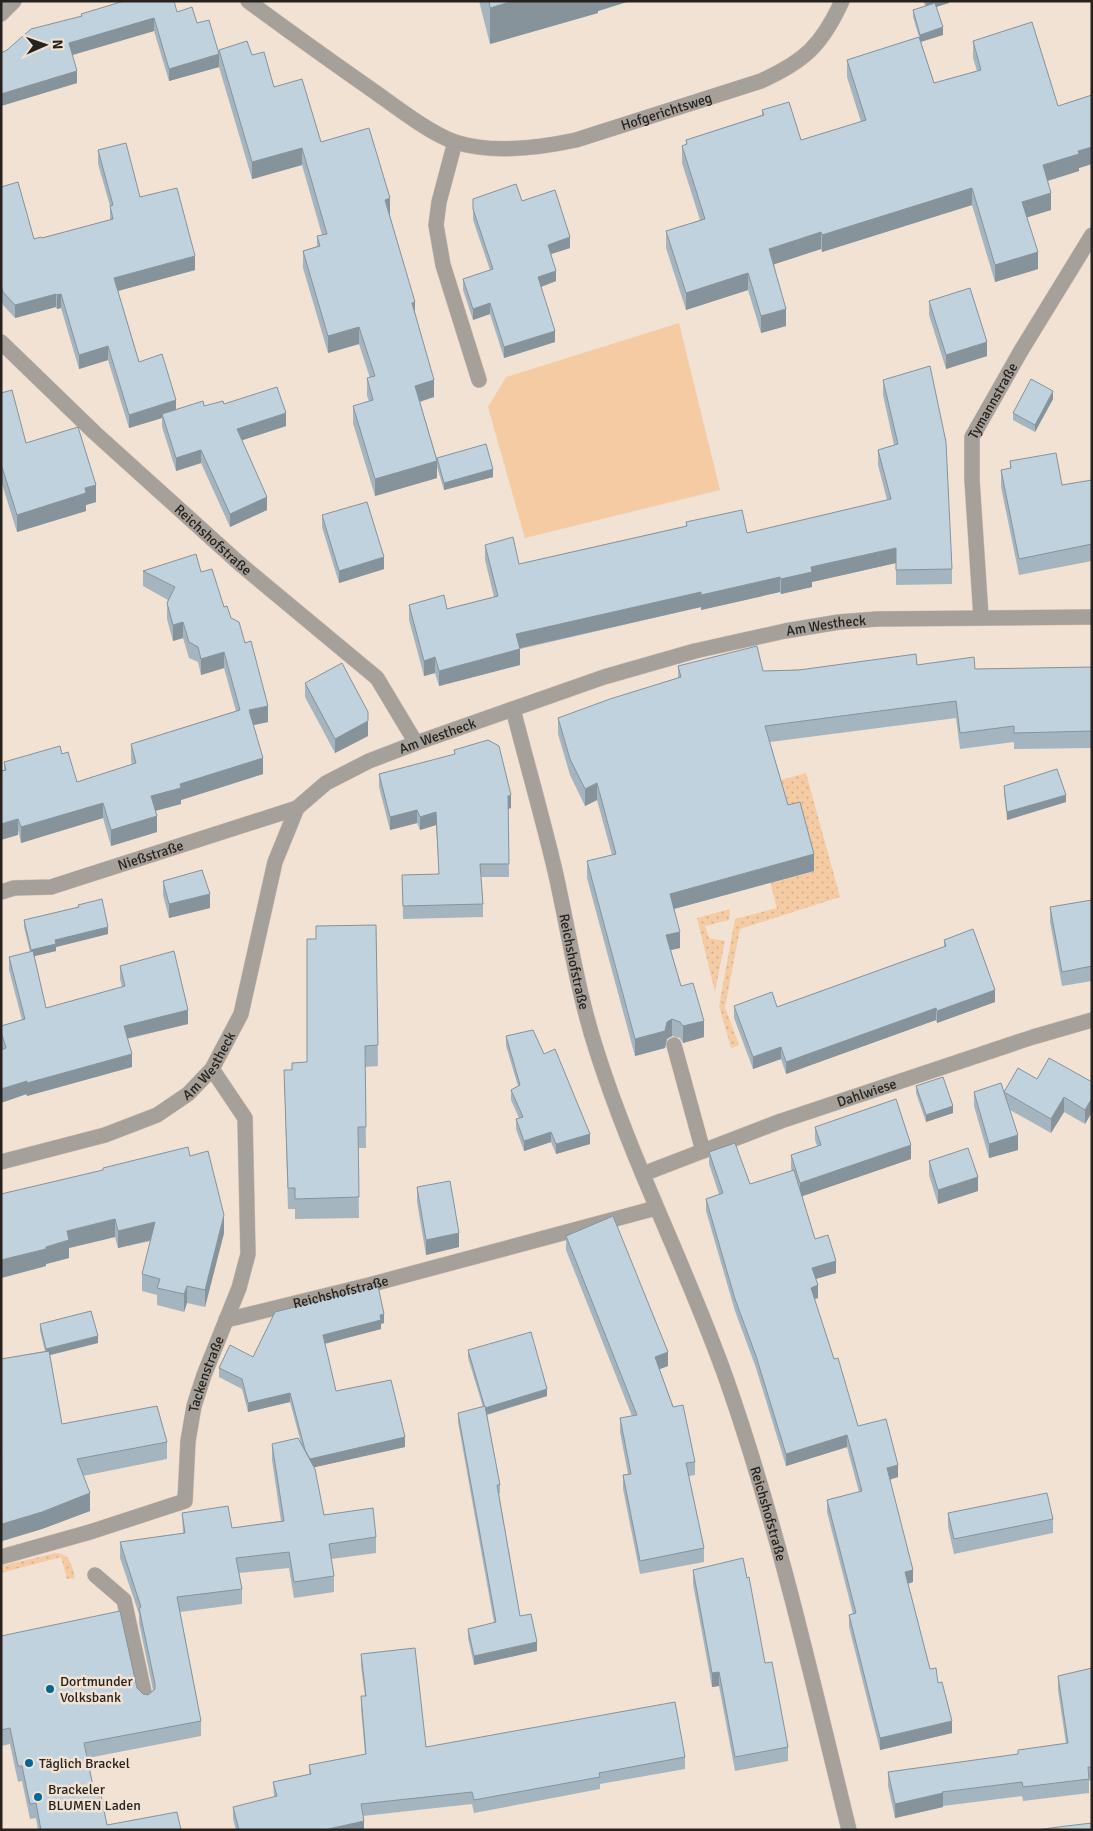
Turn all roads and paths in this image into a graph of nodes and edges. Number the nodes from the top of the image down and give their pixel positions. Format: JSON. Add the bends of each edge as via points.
{"nodes":[{"id":1,"x":14,"y":1,"type":"edge"},
{"id":2,"x":248,"y":1,"type":"edge"},
{"id":3,"x":842,"y":1,"type":"edge"},
{"id":4,"x":1,"y":14,"type":"edge"},
{"id":5,"x":455,"y":142,"type":"junction"},
{"id":6,"x":1092,"y":235,"type":"edge"},
{"id":7,"x":1,"y":342,"type":"edge"},
{"id":8,"x":479,"y":380,"type":"dead end"},
{"id":9,"x":981,"y":617,"type":"junction"},
{"id":10,"x":1092,"y":617,"type":"edge"},
{"id":11,"x":512,"y":709,"type":"junction"},
{"id":12,"x":416,"y":743,"type":"junction"},
{"id":13,"x":297,"y":808,"type":"junction"},
{"id":14,"x":1,"y":892,"type":"edge"},
{"id":15,"x":1092,"y":1020,"type":"edge"},
{"id":16,"x":674,"y":1045,"type":"dead end"},
{"id":17,"x":212,"y":1069,"type":"junction"},
{"id":18,"x":703,"y":1151,"type":"junction"},
{"id":19,"x":1,"y":1162,"type":"edge"},
{"id":20,"x":643,"y":1174,"type":"junction"},
{"id":21,"x":656,"y":1208,"type":"junction"},
{"id":22,"x":226,"y":1320,"type":"junction"},
{"id":23,"x":1,"y":1557,"type":"edge"},
{"id":24,"x":94,"y":1574,"type":"dead end"},
{"id":25,"x":146,"y":1701,"type":"edge"},
{"id":26,"x":849,"y":1830,"type":"edge"}],
"edges":[{"from":1,"to":4,"type":"street"},
{"from":2,"to":5,"type":"street","name":"Hofgerichtsweg","via":[[399,110]]},
{"from":3,"to":5,"type":"street","name":"Hofgerichtsweg","via":[[823,36],[807,55],[761,81],[609,131],[554,145],[499,148]]},
{"from":5,"to":8,"type":"street","via":[[436,226],[443,264]]},
{"from":6,"to":9,"type":"street","name":"Tymannstraße","via":[[972,437]]},
{"from":7,"to":12,"type":"street","name":"Reichshofstraße","via":[[95,433],[240,564],[377,678]]},
{"from":9,"to":10,"type":"street","name":"Am Westheck"},
{"from":9,"to":11,"type":"street","name":"Am Westheck","via":[[877,619],[785,631],[695,651]]},
{"from":11,"to":12,"type":"street","name":"Am Westheck"},
{"from":11,"to":20,"type":"street","name":"Reichshofstraße","via":[[539,803],[576,977],[608,1087]]},
{"from":12,"to":13,"type":"street","name":"Am Westheck","via":[[369,761],[326,783]]},
{"from":13,"to":14,"type":"street","name":"Nießstraße","via":[[51,887],[14,888]]},
{"from":13,"to":17,"type":"street","name":"Am Westheck","via":[[276,862],[241,1014]]},
{"from":15,"to":18,"type":"street","name":"Dahlwiese","via":[[790,1118]]},
{"from":16,"to":18,"type":"street"},
{"from":17,"to":19,"type":"street","name":"Am Westheck","via":[[188,1094],[157,1116],[105,1135]]},
{"from":17,"to":22,"type":"street","name":"Tackenstraße","via":[[245,1118],[248,1254]]},
{"from":18,"to":20,"type":"street","name":"Dahlwiese"},
{"from":20,"to":21,"type":"street","name":"Reichshofstraße"},
{"from":21,"to":22,"type":"street","name":"Reichshofstraße"},
{"from":21,"to":26,"type":"street","name":"Reichshofstraße","via":[[705,1322],[765,1500]]},
{"from":22,"to":23,"type":"street","name":"Tackenstraße","via":[[194,1406],[188,1441],[185,1501]]},
{"from":24,"to":25,"type":"street","via":[[124,1600]]}]}
